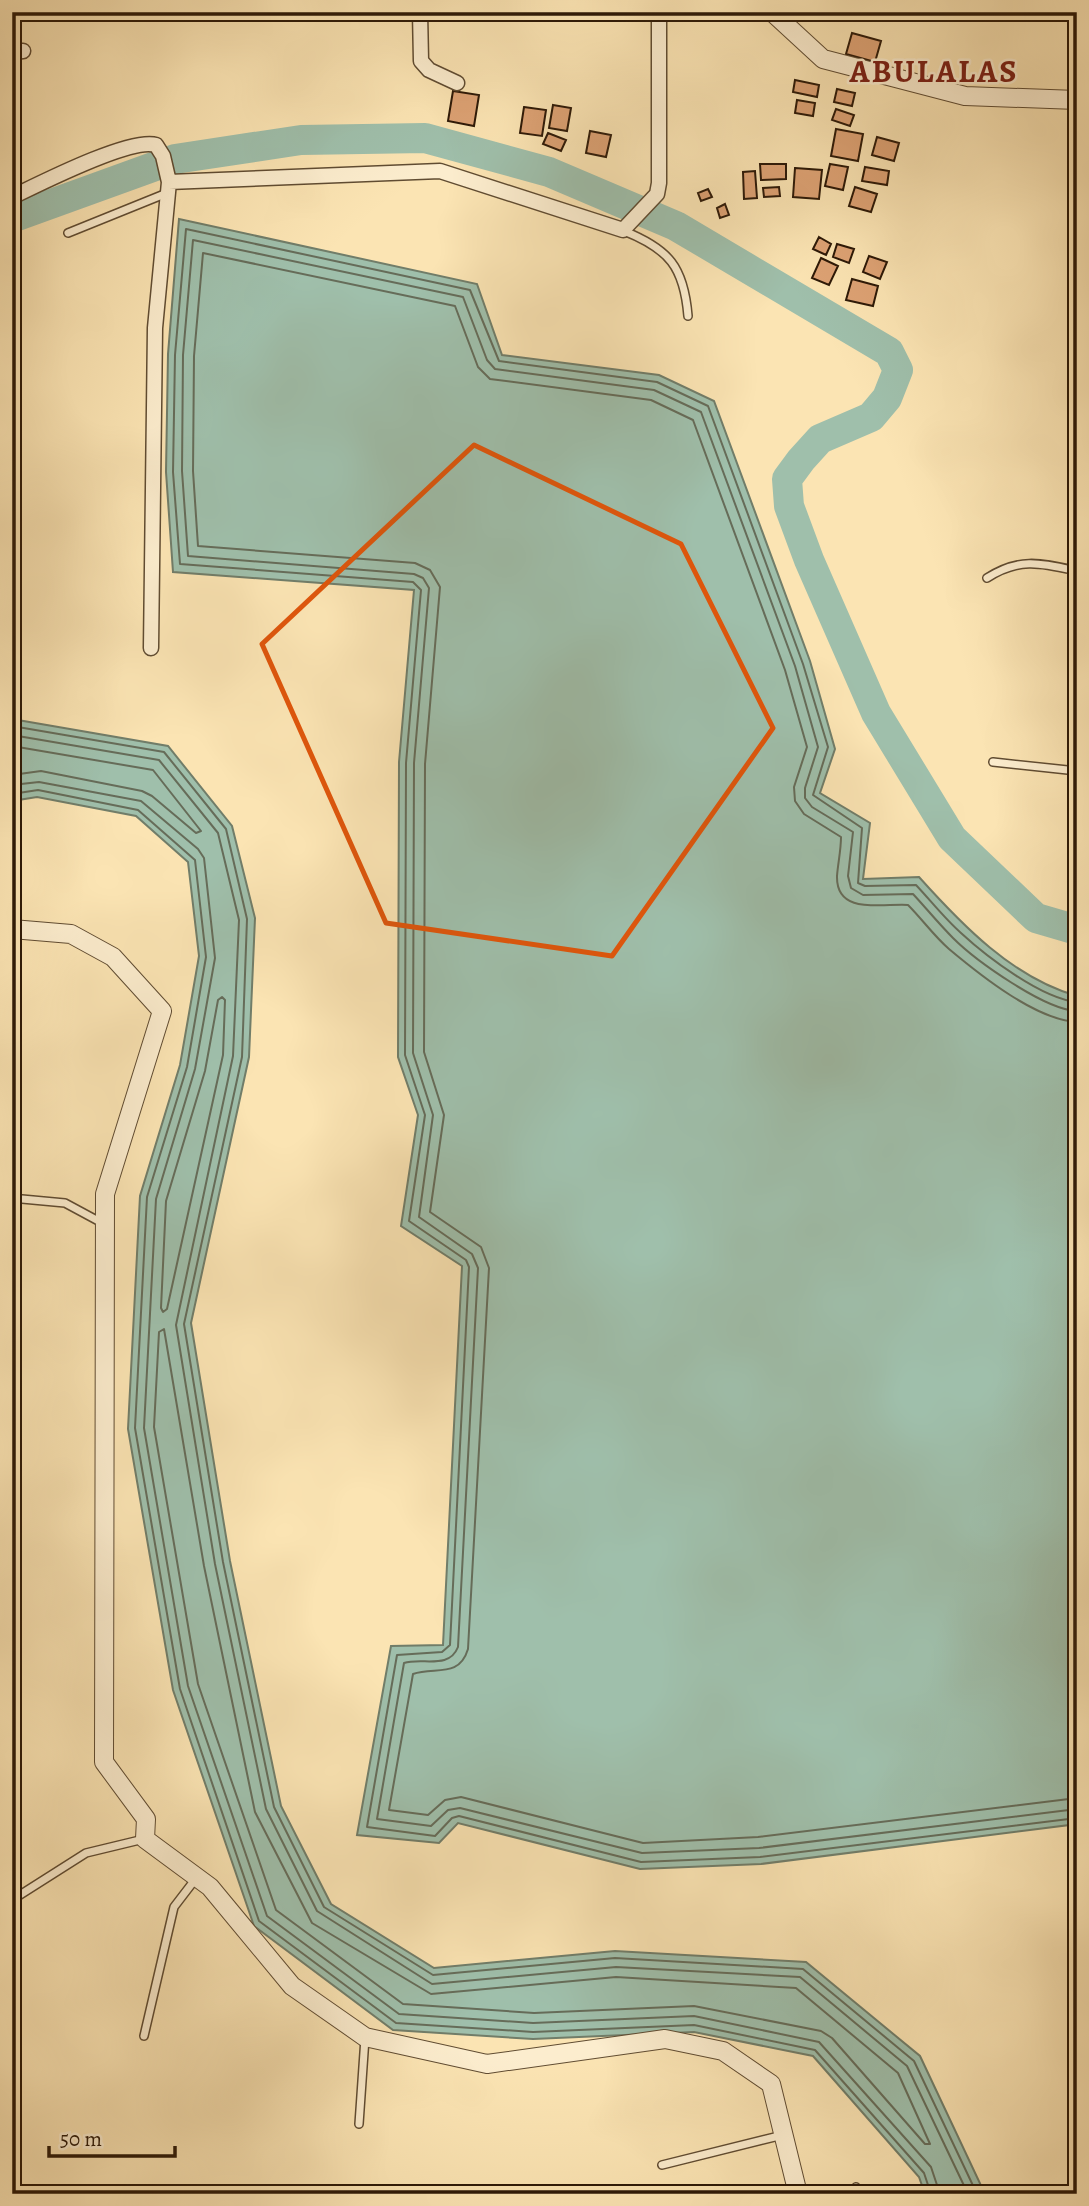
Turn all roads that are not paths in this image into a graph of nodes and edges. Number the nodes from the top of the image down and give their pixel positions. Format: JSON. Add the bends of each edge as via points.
{"nodes":[{"id":1,"x":420,"y":12,"type":"edge"},
{"id":2,"x":659,"y":12,"type":"edge"},
{"id":3,"x":772,"y":12,"type":"edge"},
{"id":4,"x":457,"y":83,"type":"dead end"},
{"id":5,"x":1077,"y":100,"type":"edge"},
{"id":6,"x":167,"y":175,"type":"junction"},
{"id":7,"x":12,"y":197,"type":"edge"},
{"id":8,"x":623,"y":230,"type":"junction"},
{"id":9,"x":68,"y":233,"type":"dead end"},
{"id":10,"x":688,"y":316,"type":"dead end"},
{"id":11,"x":1077,"y":571,"type":"edge"},
{"id":12,"x":987,"y":578,"type":"dead end"},
{"id":13,"x":151,"y":648,"type":"dead end"},
{"id":14,"x":993,"y":762,"type":"dead end"},
{"id":15,"x":1077,"y":771,"type":"edge"},
{"id":16,"x":12,"y":929,"type":"edge"},
{"id":17,"x":22,"y":1199,"type":"dead end"},
{"id":18,"x":105,"y":1224,"type":"junction"},
{"id":19,"x":145,"y":1839,"type":"junction"},
{"id":20,"x":197,"y":1877,"type":"junction"},
{"id":21,"x":12,"y":1900,"type":"edge"},
{"id":22,"x":144,"y":2036,"type":"dead end"},
{"id":23,"x":365,"y":2037,"type":"junction"},
{"id":24,"x":359,"y":2124,"type":"dead end"},
{"id":25,"x":783,"y":2135,"type":"junction"},
{"id":26,"x":662,"y":2165,"type":"dead end"},
{"id":27,"x":798,"y":2194,"type":"edge"}],
"edges":[{"from":1,"to":4,"type":"street","via":[[421,61],[429,70]]},
{"from":2,"to":8,"type":"street","via":[[657,194]]},
{"from":3,"to":5,"type":"street","via":[[822,59],[965,96]]},
{"from":6,"to":7,"type":"street","via":[[156,145],[150,143],[76,167]]},
{"from":6,"to":8,"type":"street","via":[[440,171]]},
{"from":6,"to":9,"type":"lane"},
{"from":6,"to":13,"type":"street","via":[[155,328]]},
{"from":8,"to":10,"type":"lane","via":[[664,251],[686,291]]},
{"from":11,"to":12,"type":"lane","via":[[1024,563],[1006,566]]},
{"from":14,"to":15,"type":"lane"},
{"from":16,"to":18,"type":"street","via":[[71,934],[113,957],[162,1011],[105,1194]]},
{"from":17,"to":18,"type":"lane","via":[[65,1203]]},
{"from":18,"to":19,"type":"street","via":[[104,1762],[146,1819]]},
{"from":19,"to":20,"type":"street"},
{"from":19,"to":21,"type":"lane","via":[[86,1853]]},
{"from":20,"to":22,"type":"lane","via":[[174,1907]]},
{"from":20,"to":23,"type":"street","via":[[292,1986]]},
{"from":23,"to":24,"type":"lane"},
{"from":23,"to":25,"type":"street","via":[[487,2064],[664,2039],[723,2051],[771,2084]]},
{"from":25,"to":26,"type":"lane"},
{"from":25,"to":27,"type":"street"}]}
